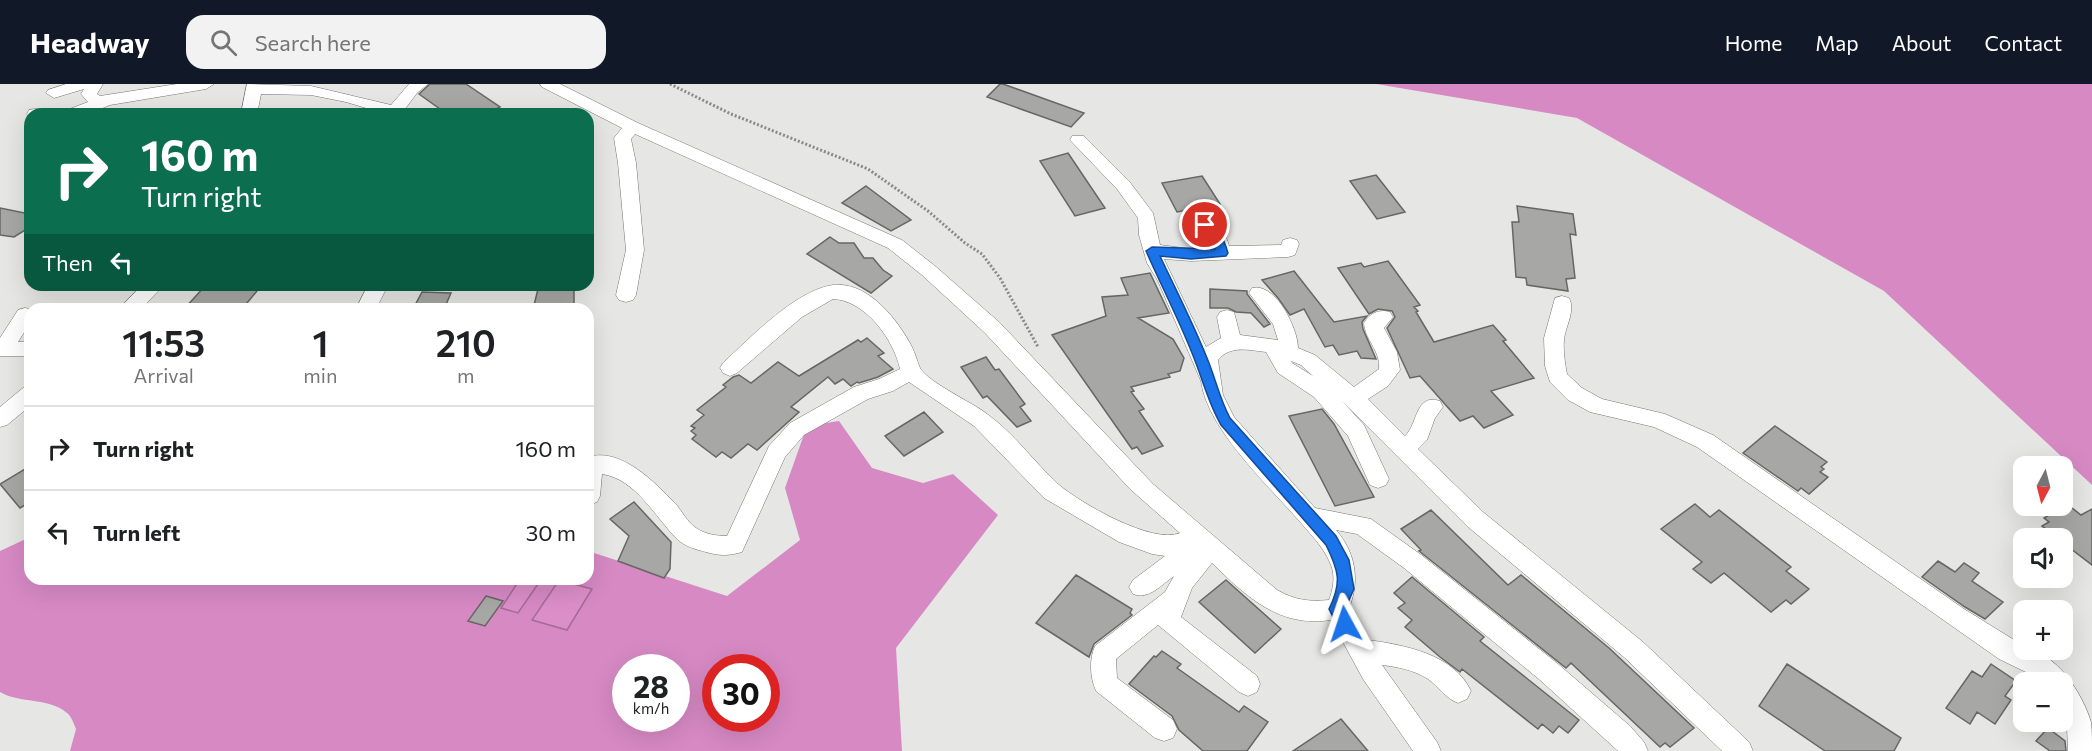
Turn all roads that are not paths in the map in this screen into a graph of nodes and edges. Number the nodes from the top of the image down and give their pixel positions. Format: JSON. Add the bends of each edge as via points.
{"nodes":[{"id":1,"x":82,"y":84,"type":"edge"},
{"id":2,"x":95,"y":84,"type":"edge"},
{"id":3,"x":420,"y":84,"type":"edge"},
{"id":4,"x":548,"y":84,"type":"edge"},
{"id":5,"x":197,"y":85,"type":"edge"},
{"id":6,"x":255,"y":86,"type":"edge"},
{"id":7,"x":54,"y":93,"type":"dead end"},
{"id":8,"x":106,"y":101,"type":"junction"},
{"id":9,"x":88,"y":108,"type":"edge"},
{"id":10,"x":250,"y":108,"type":"edge"},
{"id":11,"x":383,"y":108,"type":"edge"},
{"id":12,"x":402,"y":108,"type":"edge"},
{"id":13,"x":632,"y":127,"type":"junction"},
{"id":14,"x":1078,"y":140,"type":"dead end"},
{"id":15,"x":1205,"y":225,"type":"dead end"},
{"id":16,"x":1290,"y":244,"type":"dead end"},
{"id":17,"x":1152,"y":251,"type":"junction"},
{"id":18,"x":1222,"y":253,"type":"junction"},
{"id":19,"x":148,"y":291,"type":"edge"},
{"id":20,"x":1259,"y":293,"type":"dead end"},
{"id":21,"x":626,"y":295,"type":"dead end"},
{"id":22,"x":135,"y":303,"type":"edge"},
{"id":23,"x":1562,"y":303,"type":"dead end"},
{"id":24,"x":24,"y":317,"type":"edge"},
{"id":25,"x":1227,"y":317,"type":"dead end"},
{"id":26,"x":1383,"y":318,"type":"dead end"},
{"id":27,"x":1232,"y":343,"type":"junction"},
{"id":28,"x":1280,"y":348,"type":"junction"},
{"id":29,"x":24,"y":349,"type":"edge"},
{"id":30,"x":730,"y":369,"type":"dead end"},
{"id":31,"x":911,"y":372,"type":"junction"},
{"id":32,"x":1211,"y":384,"type":"junction"},
{"id":33,"x":1353,"y":398,"type":"junction"},
{"id":34,"x":24,"y":399,"type":"edge"},
{"id":35,"x":1433,"y":407,"type":"dead end"},
{"id":36,"x":0,"y":419,"type":"edge"},
{"id":37,"x":1404,"y":447,"type":"junction"},
{"id":38,"x":594,"y":464,"type":"edge"},
{"id":39,"x":1378,"y":479,"type":"dead end"},
{"id":40,"x":1310,"y":516,"type":"junction"},
{"id":41,"x":1199,"y":542,"type":"junction"},
{"id":42,"x":1142,"y":587,"type":"dead end"},
{"id":43,"x":1172,"y":600,"type":"junction"},
{"id":44,"x":1337,"y":609,"type":"junction"},
{"id":45,"x":1359,"y":650,"type":"junction"},
{"id":46,"x":2047,"y":672,"type":"edge"},
{"id":47,"x":1248,"y":684,"type":"dead end"},
{"id":48,"x":1458,"y":691,"type":"dead end"},
{"id":49,"x":2073,"y":711,"type":"edge"},
{"id":50,"x":1164,"y":729,"type":"dead end"},
{"id":51,"x":1428,"y":751,"type":"edge"},
{"id":52,"x":1635,"y":751,"type":"edge"},
{"id":53,"x":1740,"y":751,"type":"edge"},
{"id":54,"x":2081,"y":751,"type":"edge"}],
"edges":[{"from":1,"to":7,"type":"street"},
{"from":2,"to":8,"type":"street","via":[[89,94],[95,101]]},
{"from":3,"to":12,"type":"street","via":[[411,90]]},
{"from":4,"to":13,"type":"street"},
{"from":5,"to":8,"type":"street"},
{"from":6,"to":10,"type":"street"},
{"from":6,"to":11,"type":"street","via":[[324,93]]},
{"from":8,"to":9,"type":"street"},
{"from":13,"to":21,"type":"street","via":[[622,138],[635,250]]},
{"from":13,"to":41,"type":"street","via":[[895,244],[950,287]]},
{"from":14,"to":17,"type":"street","via":[[1101,160],[1147,217]]},
{"from":15,"to":18,"type":"street","via":[[1218,238]]},
{"from":16,"to":18,"type":"street","via":[[1288,251]]},
{"from":17,"to":18,"type":"street"},
{"from":17,"to":32,"type":"street"},
{"from":19,"to":22,"type":"street"},
{"from":20,"to":28,"type":"street","via":[[1281,317],[1290,338]]},
{"from":23,"to":46,"type":"street","via":[[1554,338],[1555,366],[1557,376],[1575,394],[1596,406],[1658,420],[1705,441],[1956,616]]},
{"from":24,"to":29,"type":"street","via":[[3,350]]},
{"from":25,"to":27,"type":"street"},
{"from":26,"to":33,"type":"street","via":[[1374,322],[1374,329],[1389,354],[1391,366],[1385,378]]},
{"from":27,"to":28,"type":"street"},
{"from":27,"to":32,"type":"street","via":[[1213,352],[1208,360]]},
{"from":28,"to":33,"type":"street","via":[[1315,365]]},
{"from":28,"to":39,"type":"street","via":[[1285,368],[1321,391],[1357,430]]},
{"from":30,"to":31,"type":"street","via":[[789,318],[831,292],[852,296],[874,311],[900,343]]},
{"from":31,"to":38,"type":"street","via":[[853,397],[797,429],[777,452],[734,545],[719,546],[686,534],[629,474]]},
{"from":31,"to":41,"type":"street","via":[[1020,446],[1052,492],[1099,521],[1152,544],[1172,547]]},
{"from":32,"to":40,"type":"street","via":[[1226,422]]},
{"from":33,"to":37,"type":"street"},
{"from":34,"to":36,"type":"street"},
{"from":35,"to":37,"type":"street","via":[[1425,416],[1424,429]]},
{"from":37,"to":53,"type":"street","via":[[1475,519],[1634,650]]},
{"from":40,"to":44,"type":"street","via":[[1341,560],[1347,589]]},
{"from":40,"to":52,"type":"street","via":[[1363,526],[1412,561],[1549,672]]},
{"from":41,"to":42,"type":"street"},
{"from":41,"to":43,"type":"street"},
{"from":41,"to":44,"type":"street","via":[[1268,596],[1292,609]]},
{"from":43,"to":47,"type":"street","via":[[1168,621]]},
{"from":43,"to":50,"type":"street","via":[[1104,654],[1105,684]]},
{"from":44,"to":45,"type":"street"},
{"from":45,"to":48,"type":"street","via":[[1426,664]]},
{"from":45,"to":51,"type":"street"},
{"from":49,"to":54,"type":"street","via":[[2080,726]]}]}
